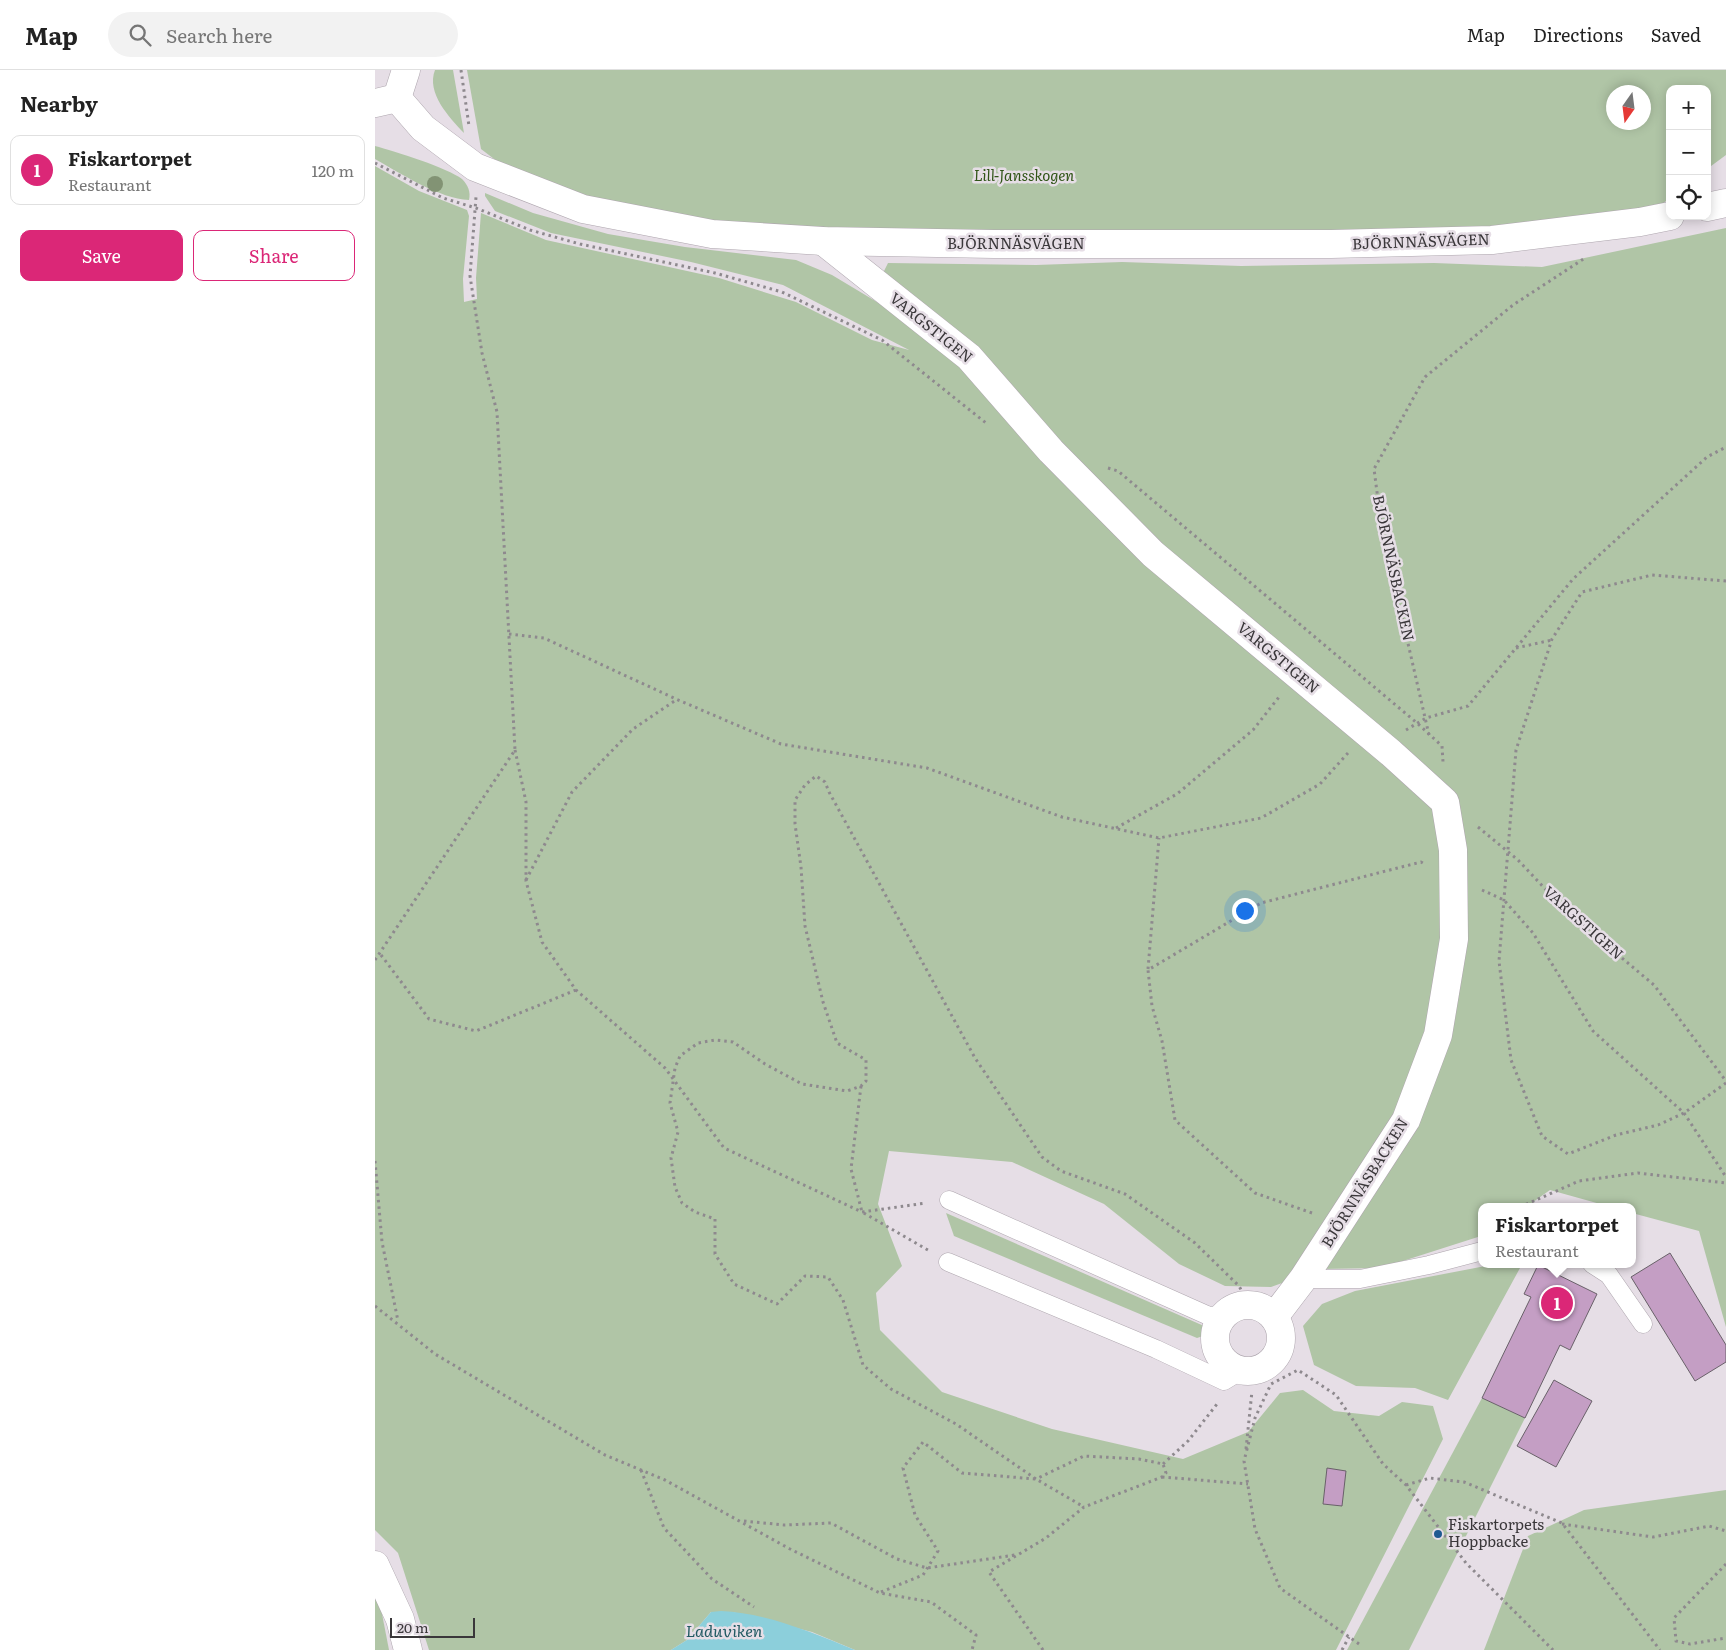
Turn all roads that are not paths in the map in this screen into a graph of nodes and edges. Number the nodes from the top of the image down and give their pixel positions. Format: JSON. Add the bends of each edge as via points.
{"nodes":[{"id":1,"x":406,"y":70,"type":"edge"},
{"id":2,"x":386,"y":101,"type":"edge"},
{"id":3,"x":1726,"y":203,"type":"edge"},
{"id":4,"x":1711,"y":206,"type":"edge"},
{"id":5,"x":1666,"y":217,"type":"edge"},
{"id":6,"x":823,"y":241,"type":"junction"},
{"id":7,"x":1445,"y":802,"type":"joint"},
{"id":8,"x":949,"y":1200,"type":"road end"},
{"id":9,"x":1478,"y":1252,"type":"edge"},
{"id":10,"x":948,"y":1262,"type":"road end"},
{"id":11,"x":1598,"y":1268,"type":"edge"},
{"id":12,"x":1303,"y":1279,"type":"junction"},
{"id":13,"x":1225,"y":1315,"type":"junction"},
{"id":14,"x":1274,"y":1317,"type":"junction"},
{"id":15,"x":1643,"y":1324,"type":"dead end"},
{"id":16,"x":1248,"y":1370,"type":"junction"},
{"id":17,"x":375,"y":1564,"type":"edge"},
{"id":18,"x":408,"y":1650,"type":"edge"}],
"edges":[{"from":1,"to":2,"type":"street"},
{"from":2,"to":6,"type":"street","name":"BJÖRNNÄSVÄGEN","via":[[475,167],[583,209],[712,234]]},
{"from":3,"to":4,"type":"street"},
{"from":5,"to":6,"type":"street","name":"BJÖRNNÄSVÄGEN","via":[[1491,240],[1265,244]]},
{"from":6,"to":7,"type":"street","name":"VARGSTIGEN","via":[[969,357],[1051,451],[1153,554]]},
{"from":7,"to":12,"type":"street","name":"BJÖRNNÄSBACKEN","via":[[1453,850],[1454,939],[1438,1035],[1406,1120]]},
{"from":8,"to":13,"type":"lane","via":[[1209,1316]]},
{"from":9,"to":12,"type":"lane","via":[[1359,1279]]},
{"from":10,"to":16,"type":"lane","via":[[1224,1381]]},
{"from":11,"to":15,"type":"lane","via":[[1609,1275]]},
{"from":12,"to":14,"type":"street","name":"BJÖRNNÄSBACKEN"},
{"from":13,"to":14,"type":"street","via":[[1238,1306],[1250,1305]]},
{"from":13,"to":16,"type":"street","via":[[1216,1332],[1215,1344],[1219,1354],[1228,1364]]},
{"from":14,"to":16,"type":"street","via":[[1279,1327],[1280,1347],[1266,1366]]},
{"from":17,"to":18,"type":"street","via":[[400,1619]]}]}
